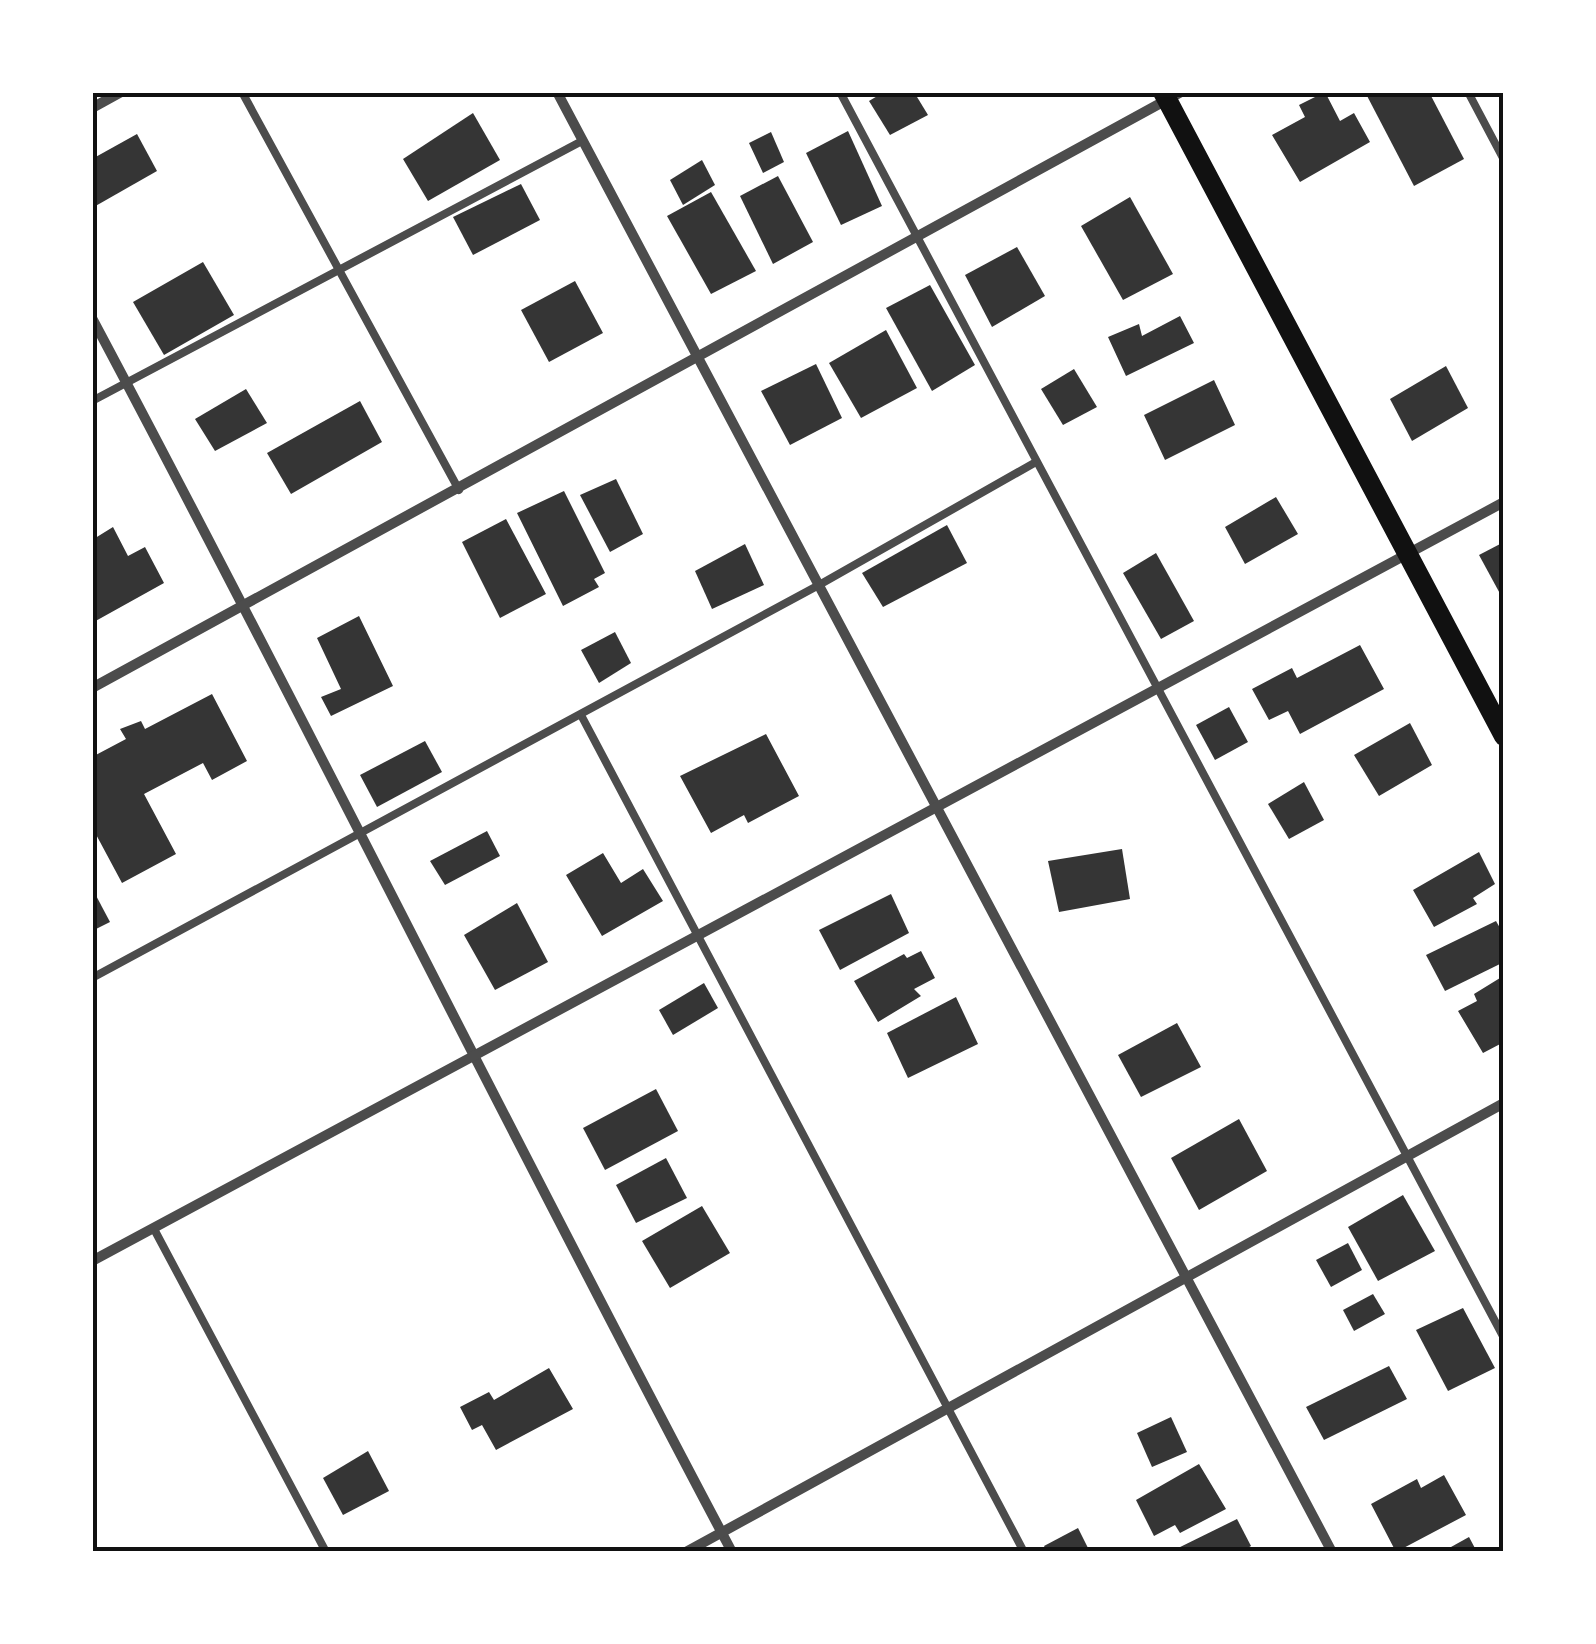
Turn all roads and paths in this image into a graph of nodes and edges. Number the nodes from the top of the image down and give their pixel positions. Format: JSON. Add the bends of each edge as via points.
{"nodes":[{"id":1,"x":121,"y":92,"type":"edge"},
{"id":2,"x":242,"y":92,"type":"edge"},
{"id":3,"x":557,"y":92,"type":"edge"},
{"id":4,"x":840,"y":92,"type":"edge"},
{"id":5,"x":1468,"y":92,"type":"edge"},
{"id":6,"x":1171,"y":95,"type":"edge"},
{"id":7,"x":92,"y":108,"type":"edge"},
{"id":8,"x":582,"y":141,"type":"junction"},
{"id":9,"x":1504,"y":160,"type":"edge"},
{"id":10,"x":918,"y":238,"type":"junction"},
{"id":11,"x":338,"y":269,"type":"junction"},
{"id":12,"x":92,"y":318,"type":"edge"},
{"id":13,"x":698,"y":359,"type":"junction"},
{"id":14,"x":127,"y":383,"type":"junction"},
{"id":15,"x":92,"y":401,"type":"edge"},
{"id":16,"x":1036,"y":462,"type":"junction"},
{"id":17,"x":459,"y":490,"type":"junction"},
{"id":18,"x":1504,"y":502,"type":"edge"},
{"id":19,"x":1408,"y":554,"type":"junction"},
{"id":20,"x":819,"y":586,"type":"junction"},
{"id":21,"x":246,"y":607,"type":"junction"},
{"id":22,"x":92,"y":688,"type":"edge"},
{"id":23,"x":1156,"y":691,"type":"junction"},
{"id":24,"x":581,"y":715,"type":"junction"},
{"id":25,"x":1504,"y":736,"type":"edge"},
{"id":26,"x":938,"y":810,"type":"junction"},
{"id":27,"x":361,"y":836,"type":"junction"},
{"id":28,"x":700,"y":938,"type":"junction"},
{"id":29,"x":92,"y":978,"type":"edge"},
{"id":30,"x":473,"y":1059,"type":"junction"},
{"id":31,"x":1504,"y":1103,"type":"edge"},
{"id":32,"x":1406,"y":1156,"type":"junction"},
{"id":33,"x":154,"y":1229,"type":"junction"},
{"id":34,"x":92,"y":1261,"type":"edge"},
{"id":35,"x":1186,"y":1277,"type":"junction"},
{"id":36,"x":1504,"y":1338,"type":"edge"},
{"id":37,"x":946,"y":1408,"type":"junction"},
{"id":38,"x":721,"y":1532,"type":"junction"},
{"id":39,"x":326,"y":1552,"type":"edge"},
{"id":40,"x":686,"y":1552,"type":"edge"},
{"id":41,"x":732,"y":1552,"type":"edge"},
{"id":42,"x":1024,"y":1552,"type":"edge"},
{"id":43,"x":1332,"y":1552,"type":"edge"}],
"edges":[{"from":1,"to":7,"type":"street"},
{"from":2,"to":11,"type":"lane"},
{"from":3,"to":8,"type":"street"},
{"from":4,"to":10,"type":"lane"},
{"from":5,"to":9,"type":"lane"},
{"from":6,"to":10,"type":"street"},
{"from":6,"to":19,"type":"main road"},
{"from":8,"to":11,"type":"lane"},
{"from":8,"to":13,"type":"street"},
{"from":10,"to":13,"type":"street"},
{"from":10,"to":16,"type":"lane"},
{"from":11,"to":14,"type":"lane"},
{"from":11,"to":17,"type":"lane"},
{"from":12,"to":14,"type":"street"},
{"from":13,"to":17,"type":"street"},
{"from":13,"to":20,"type":"street"},
{"from":14,"to":15,"type":"lane"},
{"from":14,"to":21,"type":"street"},
{"from":16,"to":20,"type":"lane"},
{"from":16,"to":23,"type":"lane"},
{"from":17,"to":21,"type":"street"},
{"from":18,"to":19,"type":"street"},
{"from":19,"to":23,"type":"street"},
{"from":19,"to":25,"type":"main road"},
{"from":20,"to":24,"type":"lane"},
{"from":20,"to":26,"type":"street"},
{"from":21,"to":22,"type":"street"},
{"from":21,"to":27,"type":"street"},
{"from":23,"to":26,"type":"street"},
{"from":23,"to":32,"type":"lane"},
{"from":24,"to":27,"type":"lane"},
{"from":24,"to":28,"type":"lane"},
{"from":26,"to":28,"type":"street"},
{"from":26,"to":35,"type":"street"},
{"from":27,"to":29,"type":"lane"},
{"from":27,"to":30,"type":"street"},
{"from":28,"to":30,"type":"street"},
{"from":28,"to":37,"type":"lane"},
{"from":30,"to":33,"type":"street"},
{"from":30,"to":38,"type":"street"},
{"from":31,"to":32,"type":"street"},
{"from":32,"to":35,"type":"street"},
{"from":32,"to":36,"type":"lane"},
{"from":33,"to":34,"type":"street"},
{"from":33,"to":39,"type":"lane"},
{"from":35,"to":37,"type":"street"},
{"from":35,"to":43,"type":"street"},
{"from":37,"to":38,"type":"street"},
{"from":37,"to":42,"type":"lane"},
{"from":38,"to":40,"type":"street"},
{"from":38,"to":41,"type":"street"}]}
